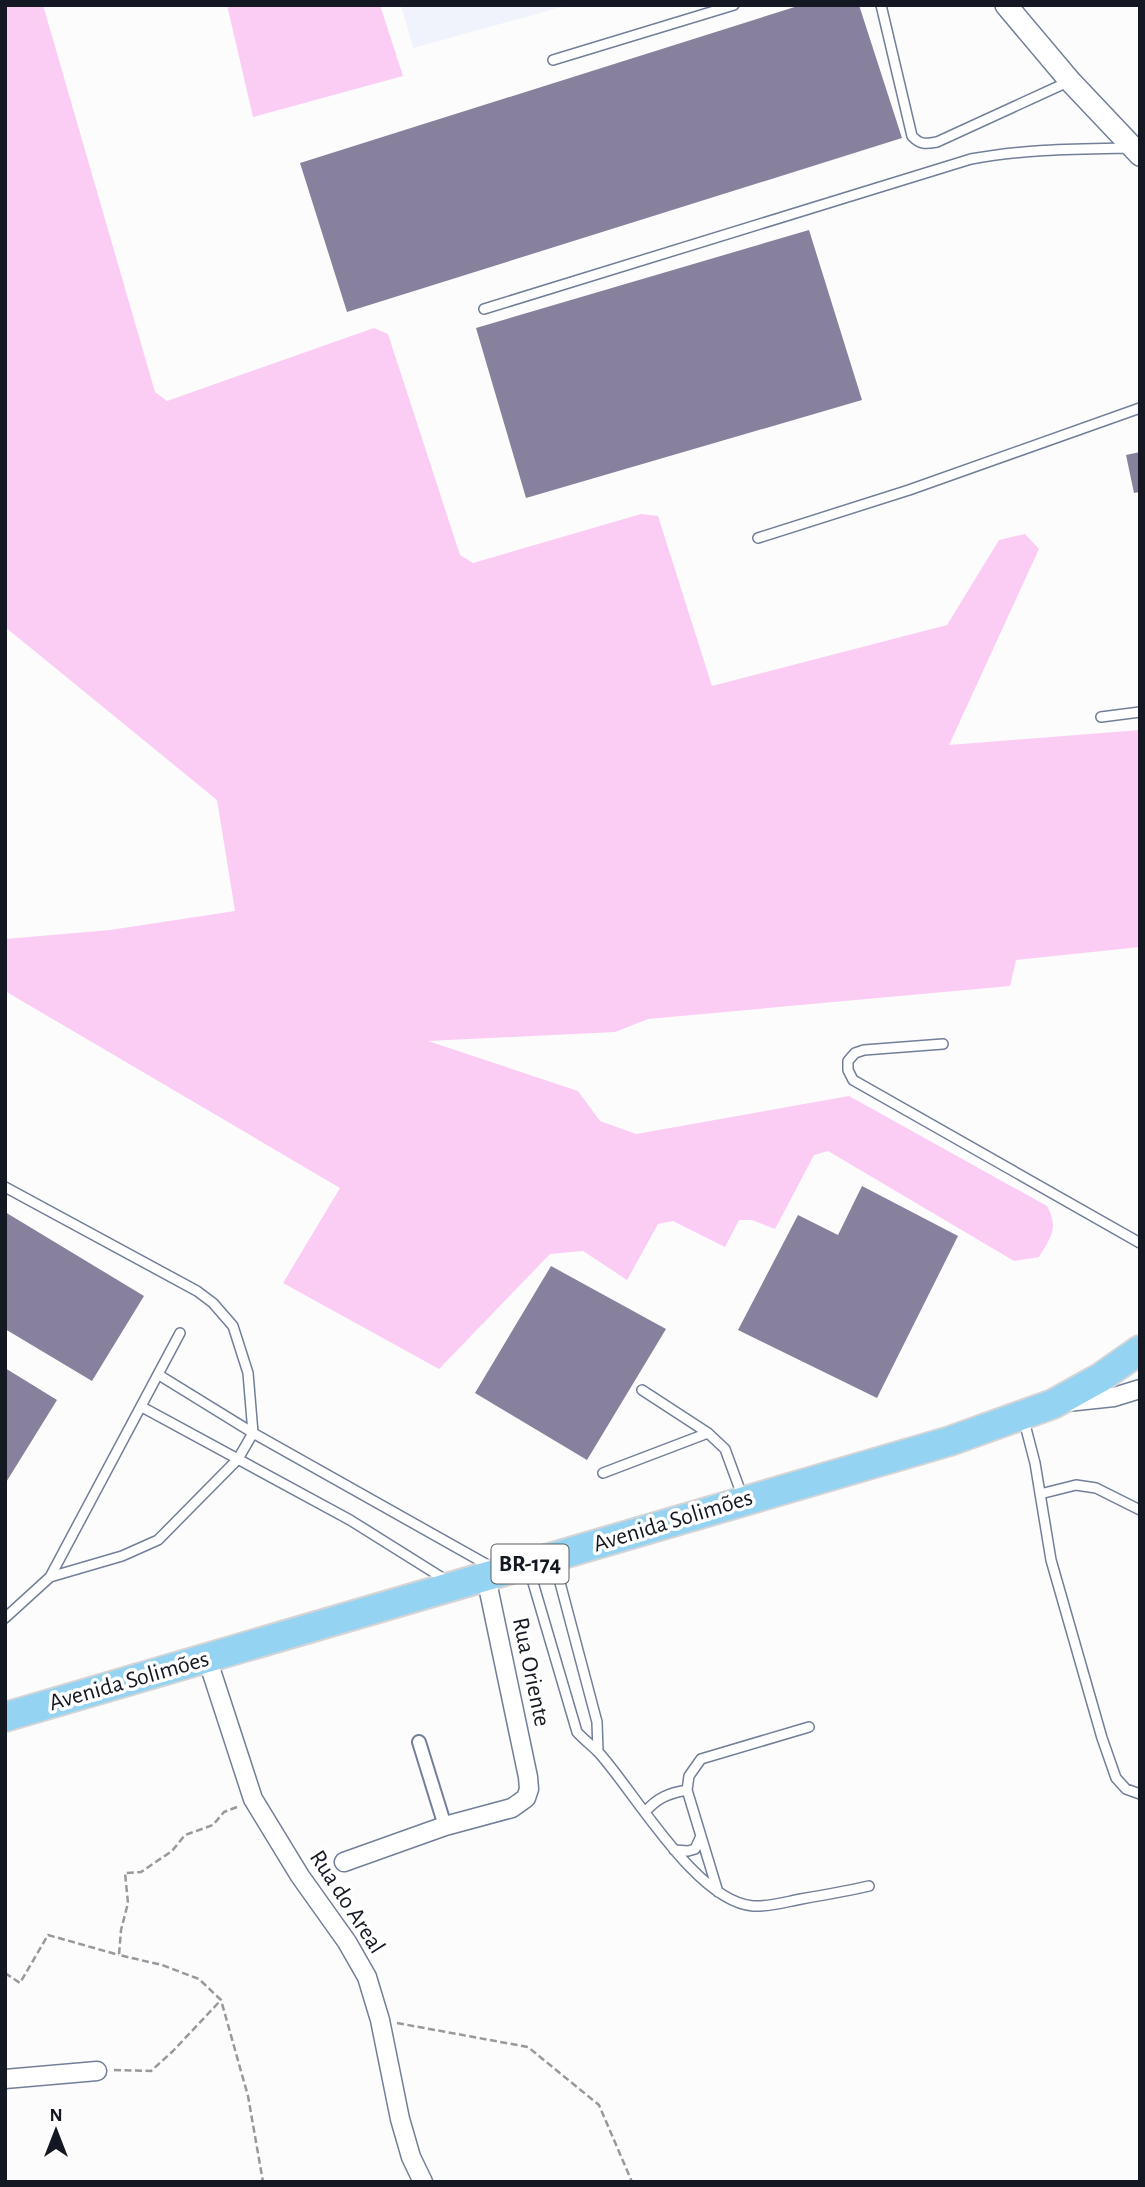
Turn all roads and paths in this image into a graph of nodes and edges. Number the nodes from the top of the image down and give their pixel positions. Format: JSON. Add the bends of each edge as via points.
{"nodes":[{"id":1,"x":734,"y":5,"type":"edge"},
{"id":2,"x":881,"y":5,"type":"edge"},
{"id":3,"x":1006,"y":5,"type":"edge"},
{"id":4,"x":553,"y":60,"type":"dead end"},
{"id":5,"x":1070,"y":81,"type":"junction"},
{"id":6,"x":1136,"y":151,"type":"edge"},
{"id":7,"x":484,"y":309,"type":"dead end"},
{"id":8,"x":1140,"y":408,"type":"edge"},
{"id":9,"x":758,"y":538,"type":"dead end"},
{"id":10,"x":1140,"y":712,"type":"edge"},
{"id":11,"x":1101,"y":717,"type":"dead end"},
{"id":12,"x":943,"y":1044,"type":"dead end"},
{"id":13,"x":5,"y":1187,"type":"edge"},
{"id":14,"x":1140,"y":1243,"type":"edge"},
{"id":15,"x":180,"y":1333,"type":"dead end"},
{"id":16,"x":1140,"y":1350,"type":"edge"},
{"id":17,"x":159,"y":1375,"type":"junction"},
{"id":18,"x":1140,"y":1389,"type":"edge"},
{"id":19,"x":642,"y":1390,"type":"dead end"},
{"id":20,"x":1053,"y":1404,"type":"junction"},
{"id":21,"x":142,"y":1407,"type":"junction"},
{"id":22,"x":1022,"y":1415,"type":"junction"},
{"id":23,"x":253,"y":1433,"type":"junction"},
{"id":24,"x":708,"y":1433,"type":"junction"},
{"id":25,"x":238,"y":1460,"type":"junction"},
{"id":26,"x":603,"y":1473,"type":"dead end"},
{"id":27,"x":1040,"y":1494,"type":"junction"},
{"id":28,"x":744,"y":1500,"type":"junction"},
{"id":29,"x":1140,"y":1510,"type":"edge"},
{"id":30,"x":541,"y":1561,"type":"junction"},
{"id":31,"x":493,"y":1575,"type":"junction"},
{"id":32,"x":50,"y":1577,"type":"junction"},
{"id":33,"x":456,"y":1586,"type":"junction"},
{"id":34,"x":5,"y":1618,"type":"edge"},
{"id":35,"x":207,"y":1658,"type":"junction"},
{"id":36,"x":5,"y":1717,"type":"edge"},
{"id":37,"x":809,"y":1727,"type":"dead end"},
{"id":38,"x":419,"y":1742,"type":"dead end"},
{"id":39,"x":598,"y":1752,"type":"junction"},
{"id":40,"x":687,"y":1790,"type":"junction"},
{"id":41,"x":1140,"y":1794,"type":"edge"},
{"id":42,"x":253,"y":1799,"type":"junction"},
{"id":43,"x":645,"y":1812,"type":"junction"},
{"id":44,"x":445,"y":1826,"type":"junction"},
{"id":45,"x":701,"y":1836,"type":"junction"},
{"id":46,"x":674,"y":1850,"type":"junction"},
{"id":47,"x":344,"y":1862,"type":"dead end"},
{"id":48,"x":869,"y":1886,"type":"dead end"},
{"id":49,"x":718,"y":1892,"type":"junction"},
{"id":50,"x":119,"y":1955,"type":"junction"},
{"id":51,"x":5,"y":1973,"type":"edge"},
{"id":52,"x":221,"y":2000,"type":"junction"},
{"id":53,"x":380,"y":2020,"type":"junction"},
{"id":54,"x":97,"y":2071,"type":"joint"},
{"id":55,"x":5,"y":2079,"type":"edge"},
{"id":56,"x":263,"y":2182,"type":"edge"},
{"id":57,"x":423,"y":2182,"type":"edge"},
{"id":58,"x":632,"y":2182,"type":"edge"}],
"edges":[{"from":1,"to":4,"type":"lane"},
{"from":2,"to":5,"type":"lane","via":[[912,136],[918,142],[937,142]]},
{"from":3,"to":5,"type":"street"},
{"from":5,"to":6,"type":"street"},
{"from":6,"to":7,"type":"lane","via":[[1052,149],[971,159]]},
{"from":8,"to":9,"type":"lane","via":[[922,486]]},
{"from":10,"to":11,"type":"lane"},
{"from":12,"to":14,"type":"lane","via":[[864,1050],[848,1061],[848,1070],[853,1080]]},
{"from":13,"to":23,"type":"lane","via":[[213,1303],[233,1326],[241,1348]]},
{"from":15,"to":17,"type":"lane"},
{"from":16,"to":20,"type":"main road","number":"BR-174"},
{"from":17,"to":21,"type":"lane"},
{"from":17,"to":23,"type":"lane"},
{"from":18,"to":20,"type":"street","name":"Avenida Solimões"},
{"from":19,"to":24,"type":"lane"},
{"from":20,"to":22,"type":"main road","name":"Avenida Solimões","number":"BR-174"},
{"from":21,"to":25,"type":"lane"},
{"from":21,"to":32,"type":"lane"},
{"from":22,"to":27,"type":"lane"},
{"from":22,"to":28,"type":"main road","name":"Avenida Solimões","number":"BR-174"},
{"from":23,"to":25,"type":"lane"},
{"from":23,"to":31,"type":"lane"},
{"from":24,"to":26,"type":"lane"},
{"from":24,"to":28,"type":"lane","via":[[725,1449]]},
{"from":25,"to":32,"type":"lane","via":[[158,1540]]},
{"from":25,"to":33,"type":"lane","via":[[350,1520]]},
{"from":27,"to":29,"type":"lane","via":[[1076,1485],[1096,1488]]},
{"from":27,"to":41,"type":"lane","via":[[1051,1560],[1110,1762],[1126,1789]]},
{"from":28,"to":30,"type":"main road","name":"Avenida Solimões","number":"BR-174"},
{"from":30,"to":31,"type":"main road","name":"Avenida Solimões","number":"BR-174"},
{"from":30,"to":39,"type":"lane","via":[[594,1709]]},
{"from":30,"to":39,"type":"lane","via":[[571,1718],[576,1732]]},
{"from":31,"to":33,"type":"main road","name":"Avenida Solimões","number":"BR-174"},
{"from":31,"to":44,"type":"street","name":"Rua Oriente","via":[[529,1789],[519,1803]]},
{"from":32,"to":34,"type":"lane"},
{"from":33,"to":35,"type":"main road","name":"Avenida Solimões","number":"BR-174"},
{"from":35,"to":36,"type":"main road","name":"Avenida Solimões","number":"BR-174"},
{"from":35,"to":42,"type":"street","name":"Rua do Areal"},
{"from":37,"to":40,"type":"lane","via":[[701,1759],[689,1776]]},
{"from":38,"to":44,"type":"street"},
{"from":39,"to":43,"type":"lane"},
{"from":40,"to":43,"type":"lane","via":[[669,1793]]},
{"from":40,"to":45,"type":"lane"},
{"from":42,"to":50,"type":"path","via":[[224,1812],[212,1825],[184,1835],[173,1851],[141,1872],[125,1873],[128,1903]]},
{"from":42,"to":53,"type":"street","name":"Rua do Areal","via":[[356,1955]]},
{"from":43,"to":46,"type":"lane"},
{"from":44,"to":47,"type":"street"},
{"from":45,"to":46,"type":"lane","via":[[695,1849]]},
{"from":45,"to":49,"type":"lane"},
{"from":46,"to":49,"type":"lane"},
{"from":48,"to":49,"type":"lane","via":[[753,1906]]},
{"from":50,"to":51,"type":"path","via":[[48,1935],[20,1983]]},
{"from":50,"to":52,"type":"path","via":[[199,1979]]},
{"from":52,"to":54,"type":"path","via":[[151,2071]]},
{"from":52,"to":56,"type":"path","via":[[247,2096]]},
{"from":53,"to":57,"type":"street","name":"Rua do Areal","via":[[400,2119]]},
{"from":53,"to":58,"type":"path","via":[[528,2047],[599,2105]]},
{"from":54,"to":55,"type":"street"}]}
